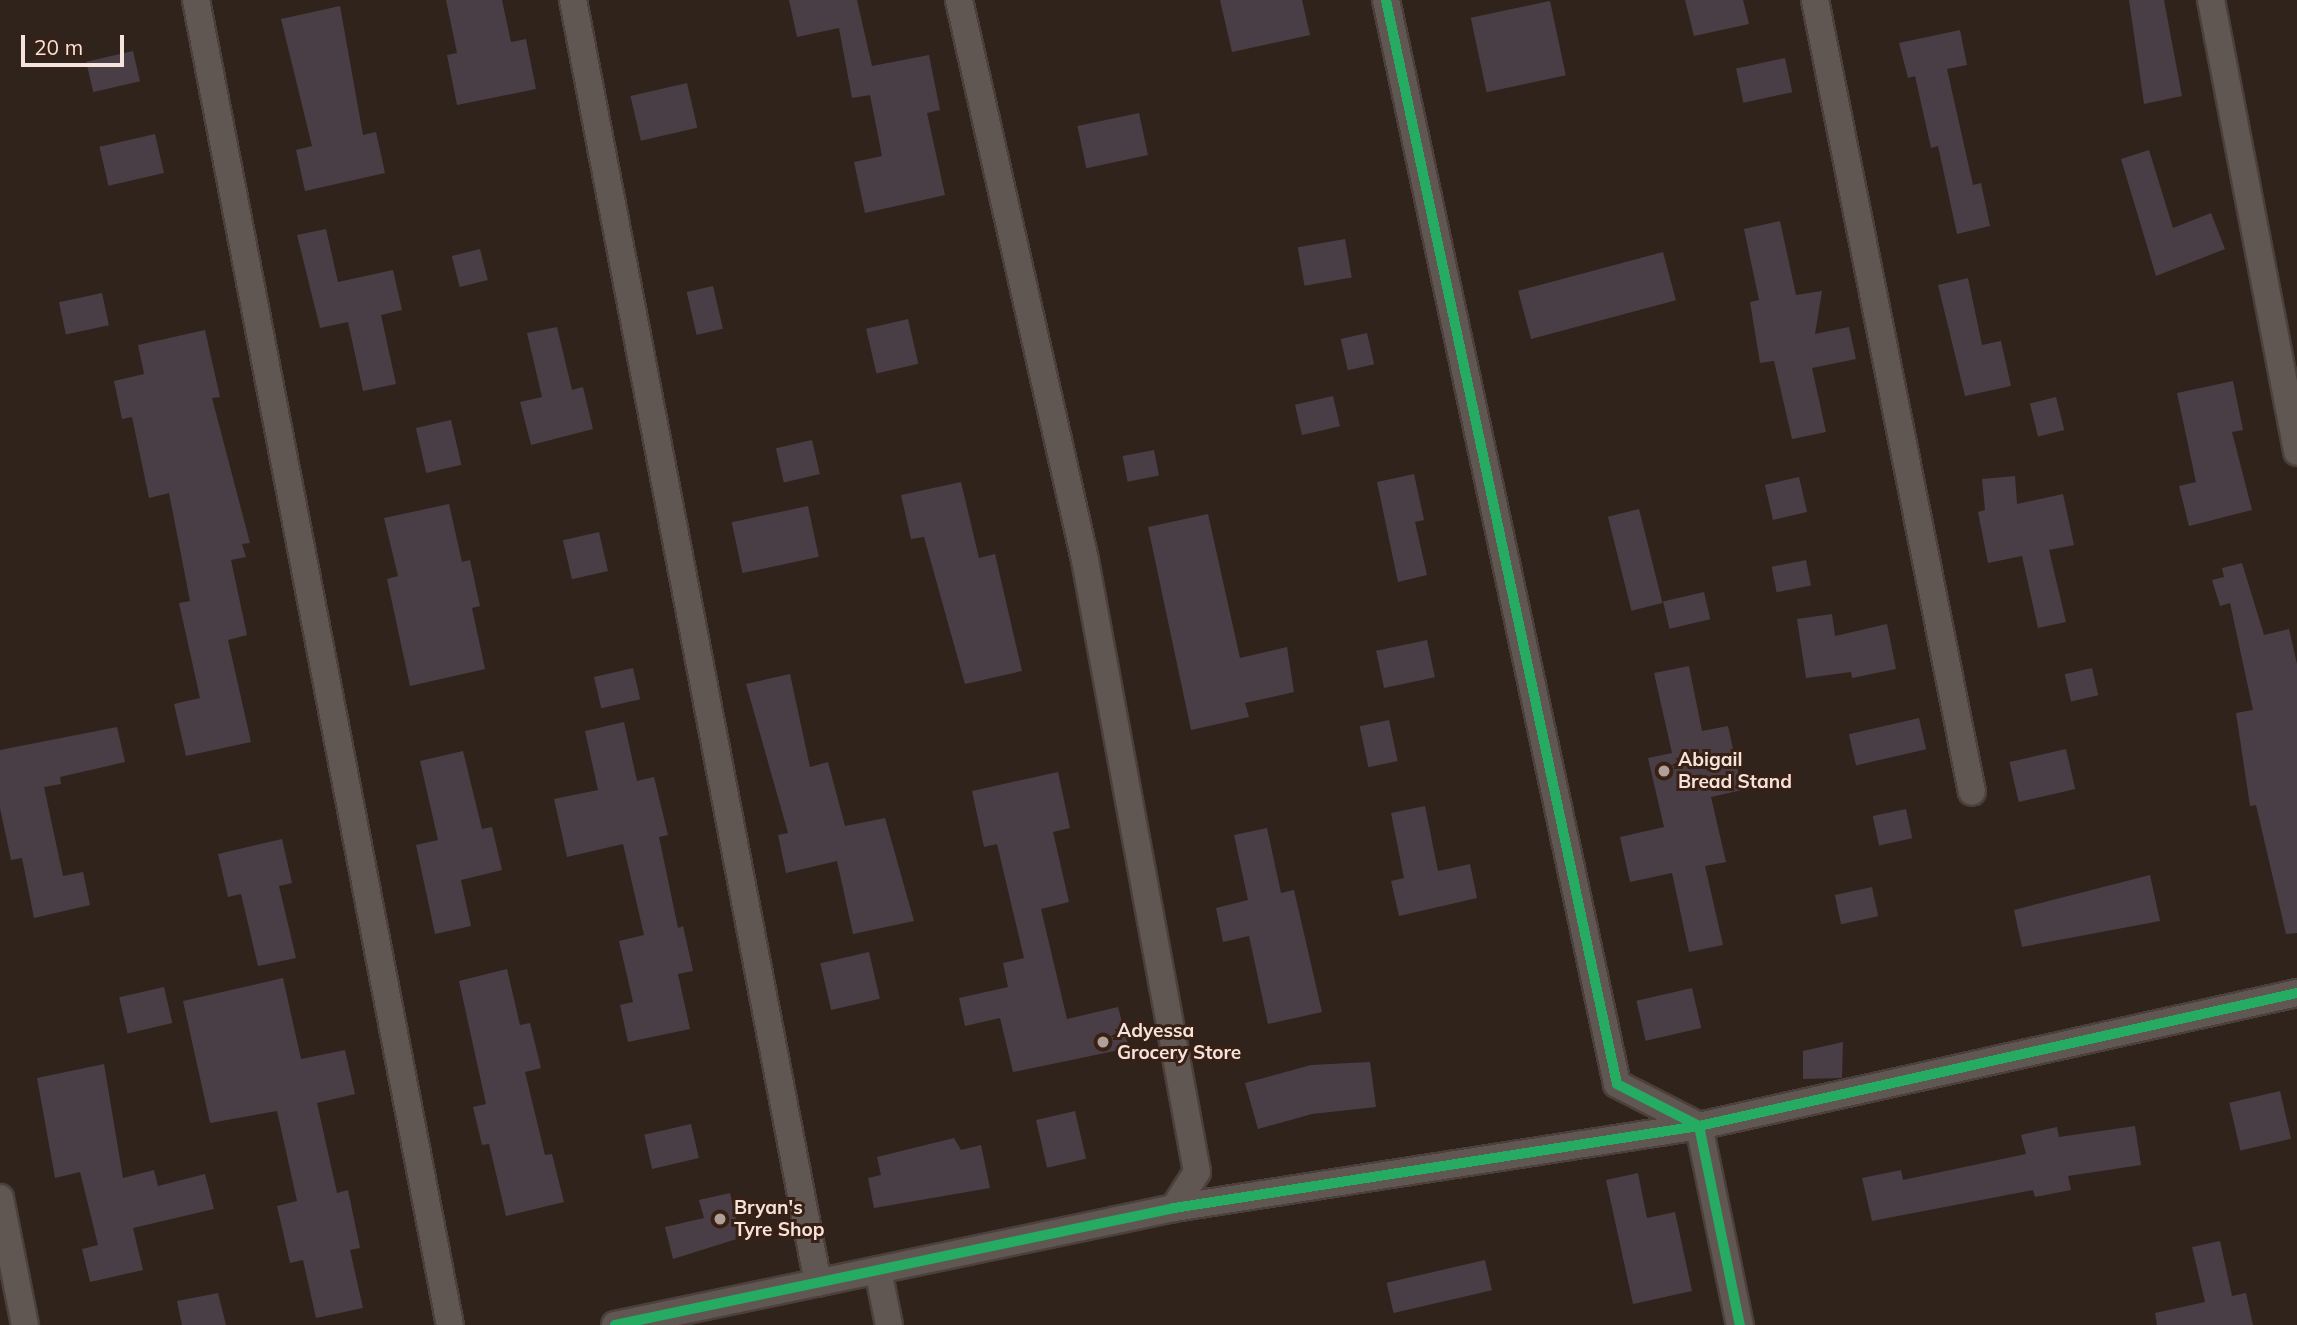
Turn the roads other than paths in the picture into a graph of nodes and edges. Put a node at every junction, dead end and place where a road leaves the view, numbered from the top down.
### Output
1 (196, 0) edge
2 (573, 0) edge
3 (959, 0) edge
4 (1386, 0) edge
5 (1815, 0) edge
6 (2211, 0) edge
7 (2297, 452) edge
8 (1972, 792) dead end
9 (2297, 993) edge
10 (1699, 1126) junction
11 (0, 1198) edge
12 (1174, 1208) junction
13 (878, 1270) junction
14 (818, 1283) junction
15 (25, 1325) edge
16 (450, 1325) edge
17 (615, 1325) edge
18 (889, 1325) edge
19 (1740, 1325) edge

1 - 16 street
2 - 14 street
3 - 12 street
4 - 10 street
5 - 8 street
6 - 7 street
9 - 10 street
10 - 12 street
10 - 19 street
11 - 15 street
12 - 13 street
13 - 14 street
13 - 18 street
14 - 17 street

